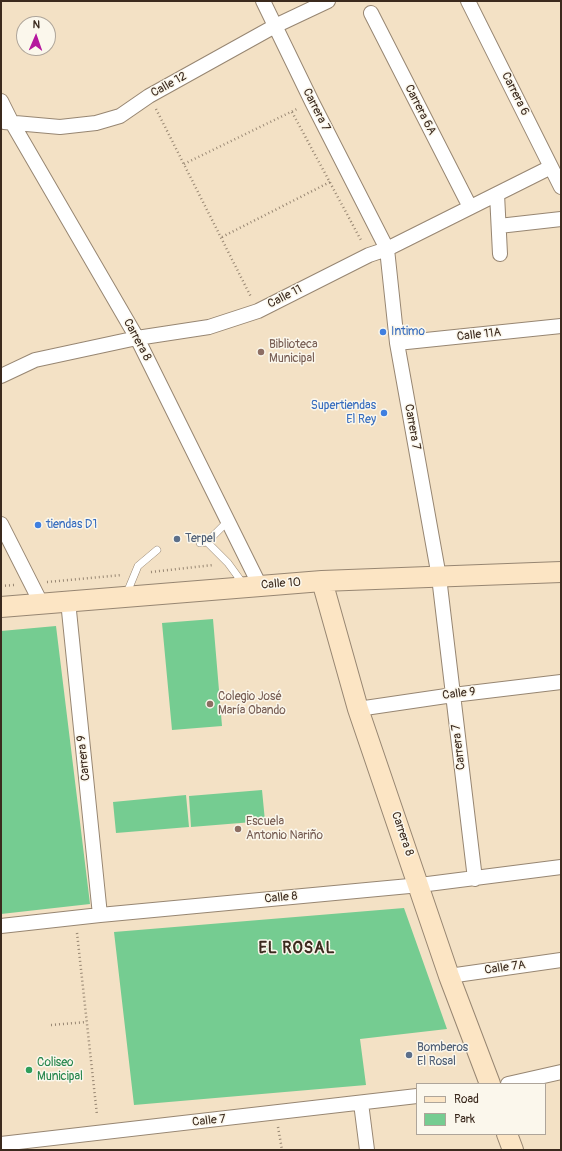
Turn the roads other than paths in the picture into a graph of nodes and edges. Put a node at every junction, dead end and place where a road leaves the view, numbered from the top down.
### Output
1 (263, 1) edge
2 (328, 1) edge
3 (468, 1) edge
4 (371, 13) dead end
5 (275, 26) junction
6 (1, 101) edge
7 (6, 122) edge
8 (551, 167) junction
9 (561, 186) edge
10 (497, 194) junction
11 (470, 207) junction
12 (561, 219) edge
13 (499, 226) junction
14 (387, 249) junction
15 (500, 254) dead end
16 (561, 326) edge
17 (137, 338) junction
18 (397, 343) junction
19 (3, 371) edge
20 (228, 521) junction
21 (1, 524) edge
22 (157, 550) dead end
23 (561, 572) edge
24 (439, 577) junction
25 (322, 581) junction
26 (253, 586) junction
27 (125, 597) junction
28 (68, 602) junction
29 (41, 604) junction
30 (1, 607) edge
31 (561, 682) edge
32 (453, 695) junction
33 (358, 709) junction
34 (561, 867) edge
35 (475, 879) junction
36 (420, 885) junction
37 (100, 915) junction
38 (1, 926) edge
39 (561, 960) edge
40 (449, 976) junction
41 (561, 1072) edge
42 (490, 1083) edge
43 (512, 1083) edge
44 (416, 1096) edge
45 (362, 1103) junction
46 (507, 1135) edge
47 (1, 1144) edge
48 (367, 1150) edge
49 (513, 1150) edge

1 - 5 street, Carrera 7
2 - 5 street, Calle 12
3 - 8 street, Carrera 6
4 - 11 street, Carrera 6A
5 - 7 street, Calle 12
5 - 14 street, Carrera 7
6 - 7 street, Carrera 8
7 - 17 street, Carrera 8
8 - 9 street, Carrera 6
8 - 10 street, Calle 11
10 - 11 street, Calle 11
10 - 13 street
11 - 14 street, Calle 11
12 - 13 street
13 - 15 street
14 - 17 street, Calle 11
14 - 18 street, Carrera 7
16 - 18 street, Calle 11A
17 - 19 street, Calle 11
17 - 20 street, Carrera 8
18 - 24 street, Carrera 7
20 - 26 street, Carrera 8
20 - 26 lane
21 - 29 street
22 - 27 lane
23 - 24 street, Calle 10
24 - 25 street, Calle 10
24 - 32 street, Carrera 7
25 - 26 street, Calle 10
25 - 33 street, Carrera 8
26 - 27 street, Calle 10
27 - 28 street, Calle 10
28 - 29 street, Calle 10
28 - 37 street, Carrera 9
29 - 30 street, Calle 10
31 - 32 street, Calle 9
32 - 33 street, Calle 9
32 - 35 street, Carrera 7
33 - 36 street, Carrera 8
34 - 35 street, Calle 8
35 - 36 street, Calle 8
36 - 37 street, Calle 8
36 - 40 street, Carrera 8
37 - 38 street, Calle 8
39 - 40 street, Calle 7A
40 - 42 street, Carrera 8
41 - 43 street
44 - 45 street, Calle 7
45 - 47 street, Calle 7
45 - 48 street
46 - 49 street

